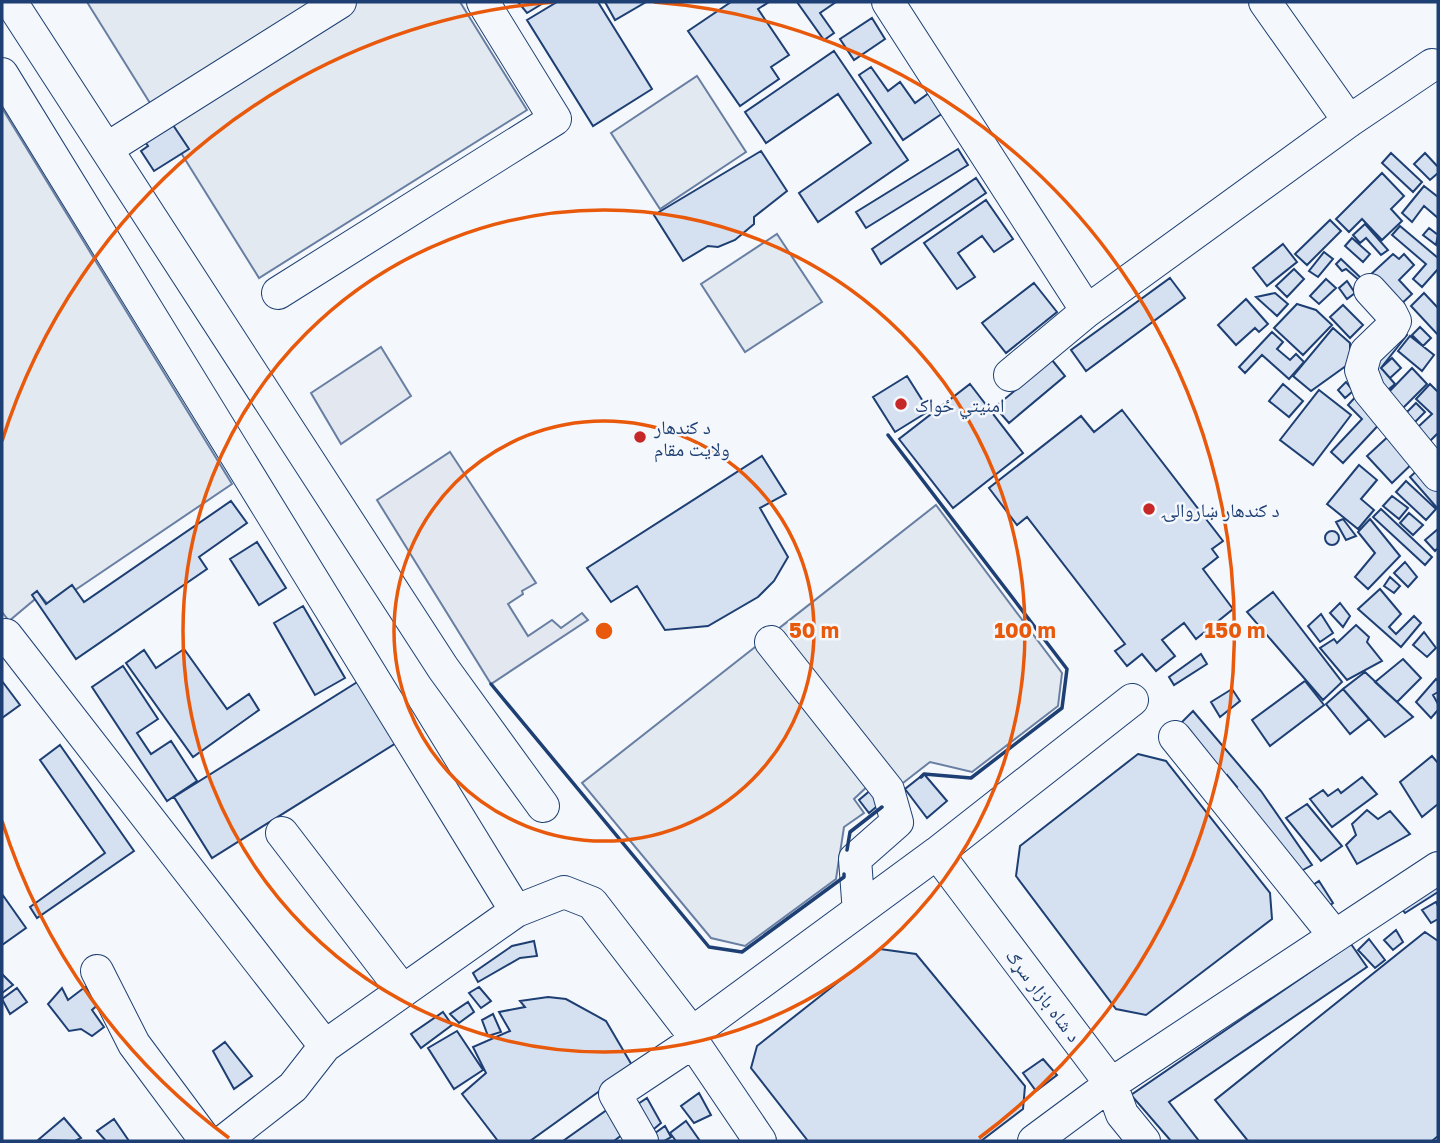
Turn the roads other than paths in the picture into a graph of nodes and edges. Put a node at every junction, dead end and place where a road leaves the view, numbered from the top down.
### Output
1 (11, 2) edge
2 (340, 2) edge
3 (483, 2) edge
4 (888, 2) edge
5 (1265, 2) edge
6 (1432, 65) dead end
7 (2, 75) edge
8 (1349, 121) junction
9 (108, 148) junction
10 (1370, 290) dead end
11 (278, 293) dead end
12 (1087, 311) junction
13 (1010, 375) dead end
14 (1438, 475) edge
15 (6, 635) dead end
16 (771, 642) dead end
17 (1132, 700) dead end
18 (1175, 737) dead end
19 (543, 806) dead end
20 (282, 833) dead end
21 (937, 853) junction
22 (1438, 868) edge
23 (858, 900) dead end
24 (516, 911) junction
25 (1335, 936) junction
26 (97, 971) dead end
27 (403, 991) junction
28 (693, 1038) junction
29 (325, 1046) junction
30 (1111, 1084) junction
31 (635, 1139) edge
32 (206, 1141) edge
33 (224, 1141) edge
34 (761, 1141) edge
35 (1034, 1141) edge
36 (1144, 1141) edge

1 - 9 street
2 - 9 street
3 - 11 street
4 - 12 street
5 - 8 street
6 - 8 street
7 - 24 street
8 - 12 street
9 - 19 street
10 - 14 street
12 - 13 street
15 - 29 street
16 - 23 street
17 - 21 street
18 - 25 street
20 - 27 street
21 - 28 street
21 - 30 street, د شاه بازار سړګ
22 - 25 street
24 - 27 street
24 - 28 street
25 - 30 street
26 - 32 street
27 - 29 street
28 - 31 street
28 - 34 street
29 - 33 street
30 - 35 street
30 - 36 street, د شاه بازار سړګ

